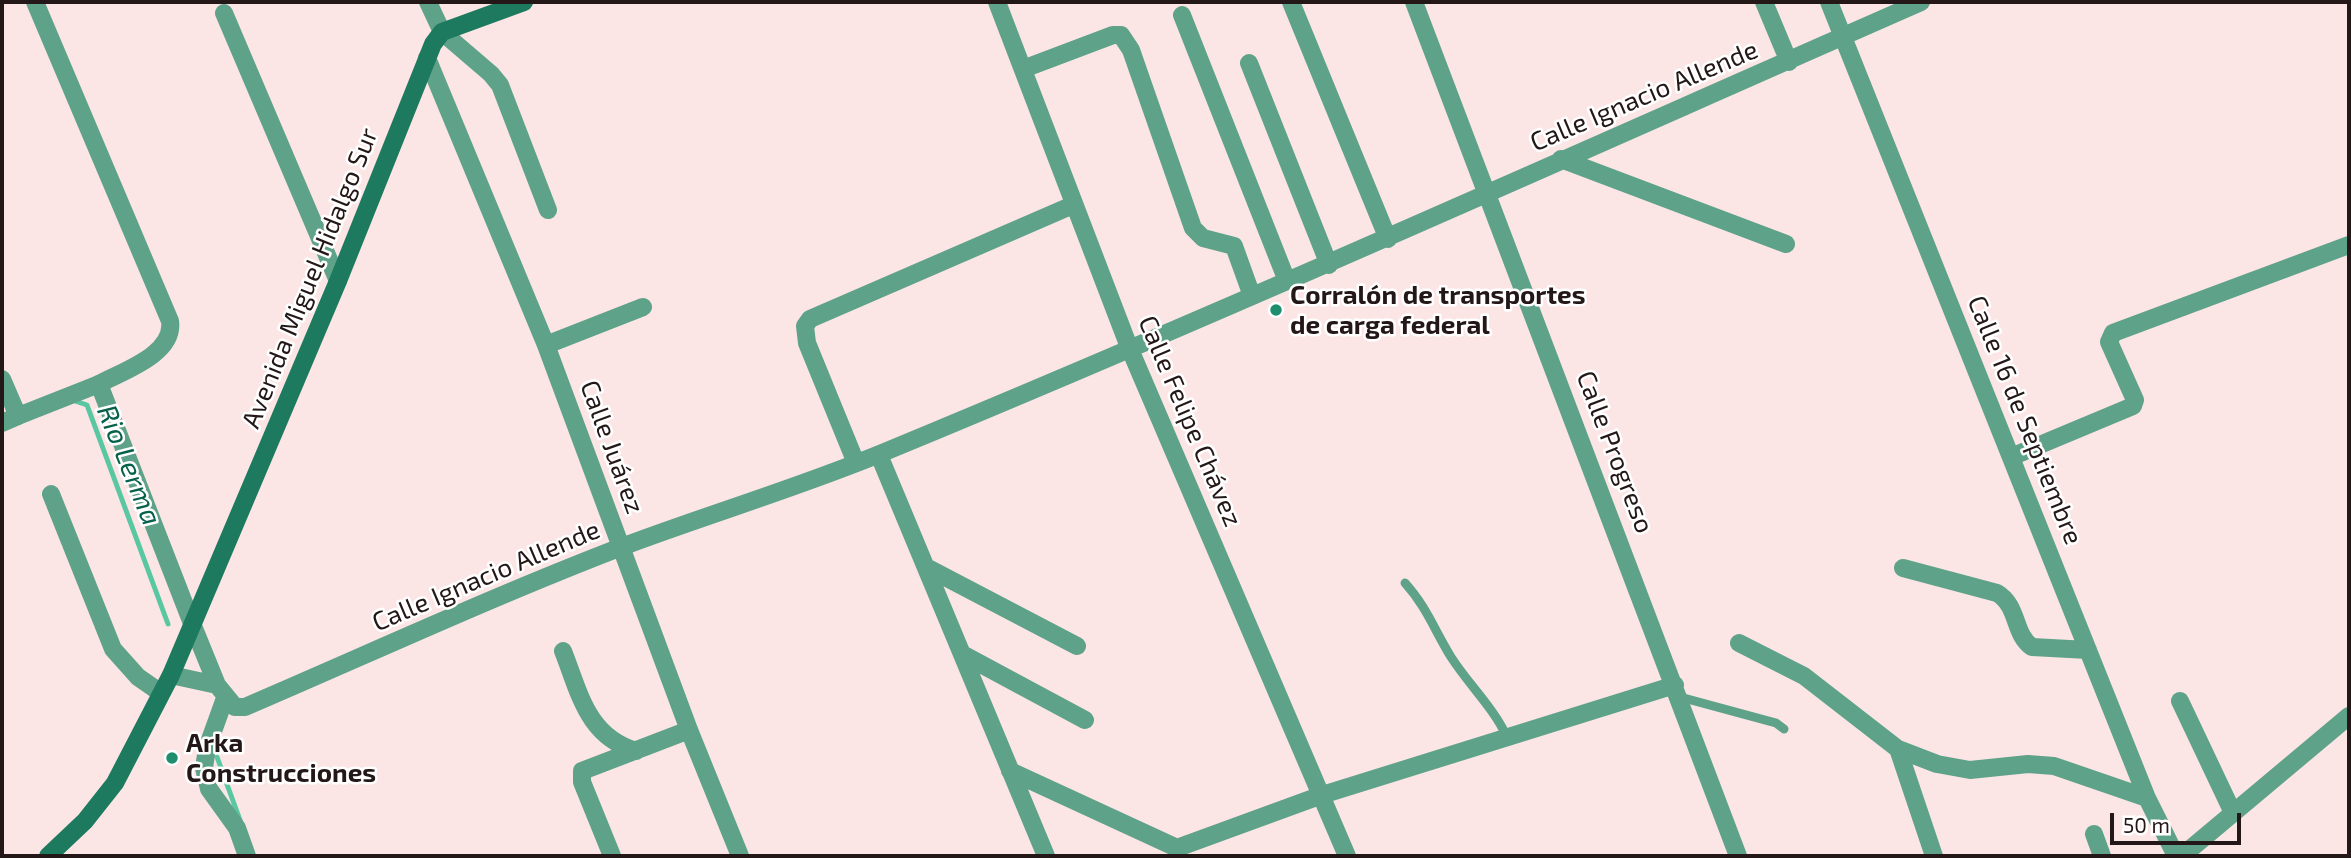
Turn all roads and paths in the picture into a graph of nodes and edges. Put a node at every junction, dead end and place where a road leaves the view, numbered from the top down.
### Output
1 (35, 2) edge
2 (428, 2) edge
3 (524, 2) edge
4 (997, 2) edge
5 (1291, 2) edge
6 (1414, 2) edge
7 (1764, 2) edge
8 (1829, 2) edge
9 (1921, 2) edge
10 (223, 13) dead end
11 (1182, 15) dead end
12 (442, 32) junction
13 (1844, 38) junction
14 (427, 58) junction
15 (1789, 62) junction
16 (1250, 64) dead end
17 (1023, 69) junction
18 (1561, 159) junction
19 (1489, 193) junction
20 (1073, 205) junction
21 (548, 210) dead end
22 (1388, 239) junction
23 (1786, 244) dead end
24 (2349, 245) edge
25 (1329, 265) junction
26 (338, 281) junction
27 (1287, 282) junction
28 (1252, 296) junction
29 (643, 307) dead end
30 (546, 345) junction
31 (1129, 347) junction
32 (2, 379) edge
33 (99, 384) junction
34 (10, 420) edge
35 (879, 455) junction
36 (2011, 457) junction
37 (856, 463) junction
38 (51, 494) dead end
39 (621, 547) junction
40 (926, 568) junction
41 (1903, 568) dead end
42 (1405, 583) dead end
43 (193, 626) junction
44 (1739, 643) dead end
45 (1077, 646) dead end
46 (2088, 650) junction
47 (562, 651) dead end
48 (964, 655) junction
49 (171, 675) junction
50 (1677, 691) junction
51 (161, 693) junction
52 (226, 697) junction
53 (2180, 701) dead end
54 (2349, 716) edge
55 (1085, 720) dead end
56 (1784, 729) dead end
57 (689, 730) junction
58 (1507, 737) junction
59 (1898, 749) junction
60 (636, 751) junction
61 (1010, 771) junction
62 (1322, 795) junction
63 (2147, 798) junction
64 (2233, 813) junction
65 (2094, 834) dead end
66 (52, 855) edge
67 (247, 856) edge
68 (612, 856) edge
69 (740, 856) edge
70 (1046, 856) edge
71 (1347, 856) edge
72 (1738, 856) edge
73 (1934, 856) edge
74 (2102, 856) edge
75 (2176, 856) edge
76 (2182, 856) edge

1 - 33 street
2 - 12 street
3 - 12 main road
4 - 17 street, Calle Felipe Chávez
5 - 22 street
6 - 19 street, Calle Progreso
7 - 15 street
8 - 13 street, Calle 16 de Septiembre
9 - 13 street, Calle Ignacio Allende
10 - 26 street
11 - 27 street
12 - 14 main road, Avenida Miguel Hidalgo Sur
12 - 21 street
13 - 15 street, Calle Ignacio Allende
13 - 36 street, Calle 16 de Septiembre
14 - 26 main road, Avenida Miguel Hidalgo Sur
14 - 30 street, Calle Juárez
15 - 18 street, Calle Ignacio Allende
16 - 25 street
17 - 20 street, Calle Felipe Chávez
17 - 28 street
18 - 19 street, Calle Ignacio Allende
18 - 23 street
19 - 22 street, Calle Ignacio Allende
19 - 50 street, Calle Progreso
20 - 31 street, Calle Felipe Chávez
20 - 37 street
22 - 25 street, Calle Ignacio Allende
24 - 36 street
25 - 27 street, Calle Ignacio Allende
26 - 43 main road, Avenida Miguel Hidalgo Sur
27 - 28 street, Calle Ignacio Allende
28 - 31 street, Calle Ignacio Allende
29 - 30 street
30 - 39 street, Calle Juárez
31 - 35 street, Calle Ignacio Allende
31 - 62 street, Calle Felipe Chávez
32 - 34 street
33 - 34 street
33 - 43 street
35 - 37 street, Calle Ignacio Allende
35 - 40 street
36 - 46 street, Calle 16 de Septiembre
37 - 39 street, Calle Ignacio Allende
38 - 51 street
39 - 52 street, Calle Ignacio Allende
39 - 57 street, Calle Juárez
40 - 45 street
40 - 48 street
41 - 46 street
42 - 58 lane
43 - 49 main road, Avenida Miguel Hidalgo Sur
43 - 52 street
44 - 59 street
46 - 63 street, Calle 16 de Septiembre
47 - 60 street
48 - 55 street
48 - 61 street
49 - 51 main road, Avenida Miguel Hidalgo Sur
49 - 52 street
50 - 56 lane
50 - 58 street
50 - 72 street, Calle Progreso
51 - 66 main road, Avenida Miguel Hidalgo Sur
52 - 67 street
53 - 64 street
54 - 64 street
57 - 60 street
57 - 69 street, Calle Juárez
58 - 62 street
59 - 63 street
59 - 73 street
60 - 68 street
61 - 62 street
61 - 70 street
62 - 71 street, Calle Felipe Chávez
63 - 75 street, Calle 16 de Septiembre
64 - 76 street
65 - 74 street

